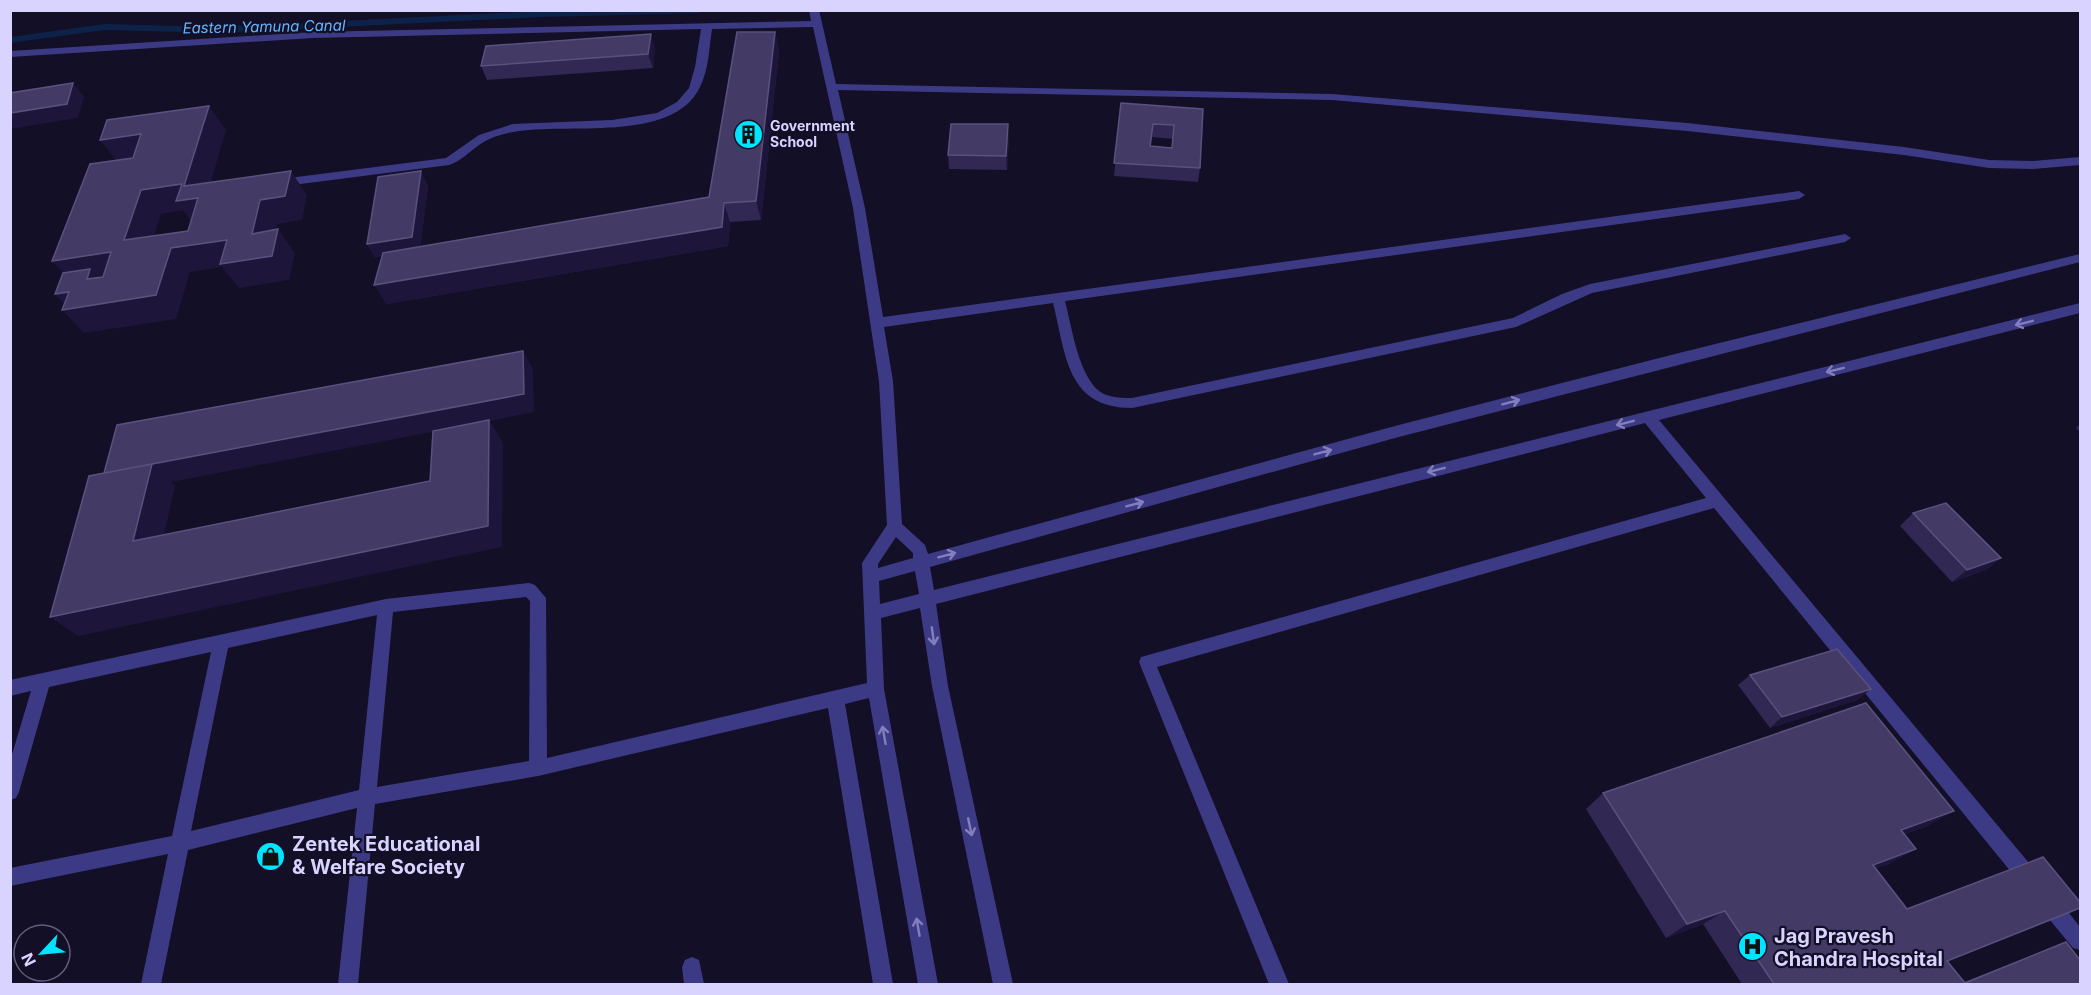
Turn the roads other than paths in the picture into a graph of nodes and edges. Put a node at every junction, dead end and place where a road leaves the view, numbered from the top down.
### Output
1 (817, 15) edge
2 (707, 26) junction
3 (10, 54) edge
4 (832, 87) junction
5 (2080, 161) edge
6 (261, 185) edge
7 (1799, 195) dead end
8 (1845, 238) dead end
9 (2080, 258) edge
10 (1058, 298) junction
11 (2080, 308) edge
12 (877, 323) junction
13 (1648, 417) junction
14 (1718, 501) junction
15 (895, 526) junction
16 (922, 562) junction
17 (870, 578) junction
18 (927, 600) junction
19 (386, 606) junction
20 (873, 613) junction
21 (221, 642) junction
22 (43, 680) junction
23 (10, 688) edge
24 (876, 689) junction
25 (835, 698) junction
26 (538, 768) junction
27 (10, 792) edge
28 (367, 797) junction
29 (180, 843) junction
30 (10, 877) edge
31 (2080, 941) edge
32 (151, 984) edge
33 (348, 984) edge
34 (883, 984) edge
35 (928, 984) edge
36 (1003, 984) edge
37 (1279, 984) edge

1 - 2 street
1 - 4 street
2 - 3 street
2 - 6 street
4 - 5 street
4 - 12 street
7 - 10 street
8 - 10 street
16 -> 9 street
10 - 12 street
11 -> 13 street
12 - 15 street
13 - 14 street
13 -> 18 street
14 - 31 street
14 - 37 street
15 - 16 street
15 - 17 street
16 - 17 street
16 - 18 street
17 - 20 street
18 - 20 street
18 -> 36 street
19 - 21 street
19 - 26 street
19 - 28 street
20 - 24 street
21 - 22 street
21 - 29 street
22 - 23 street
22 - 27 street
24 - 25 street
35 -> 24 street
25 - 26 street
25 - 34 street
26 - 28 street
28 - 29 street
28 - 33 street
29 - 30 street
29 - 32 street

